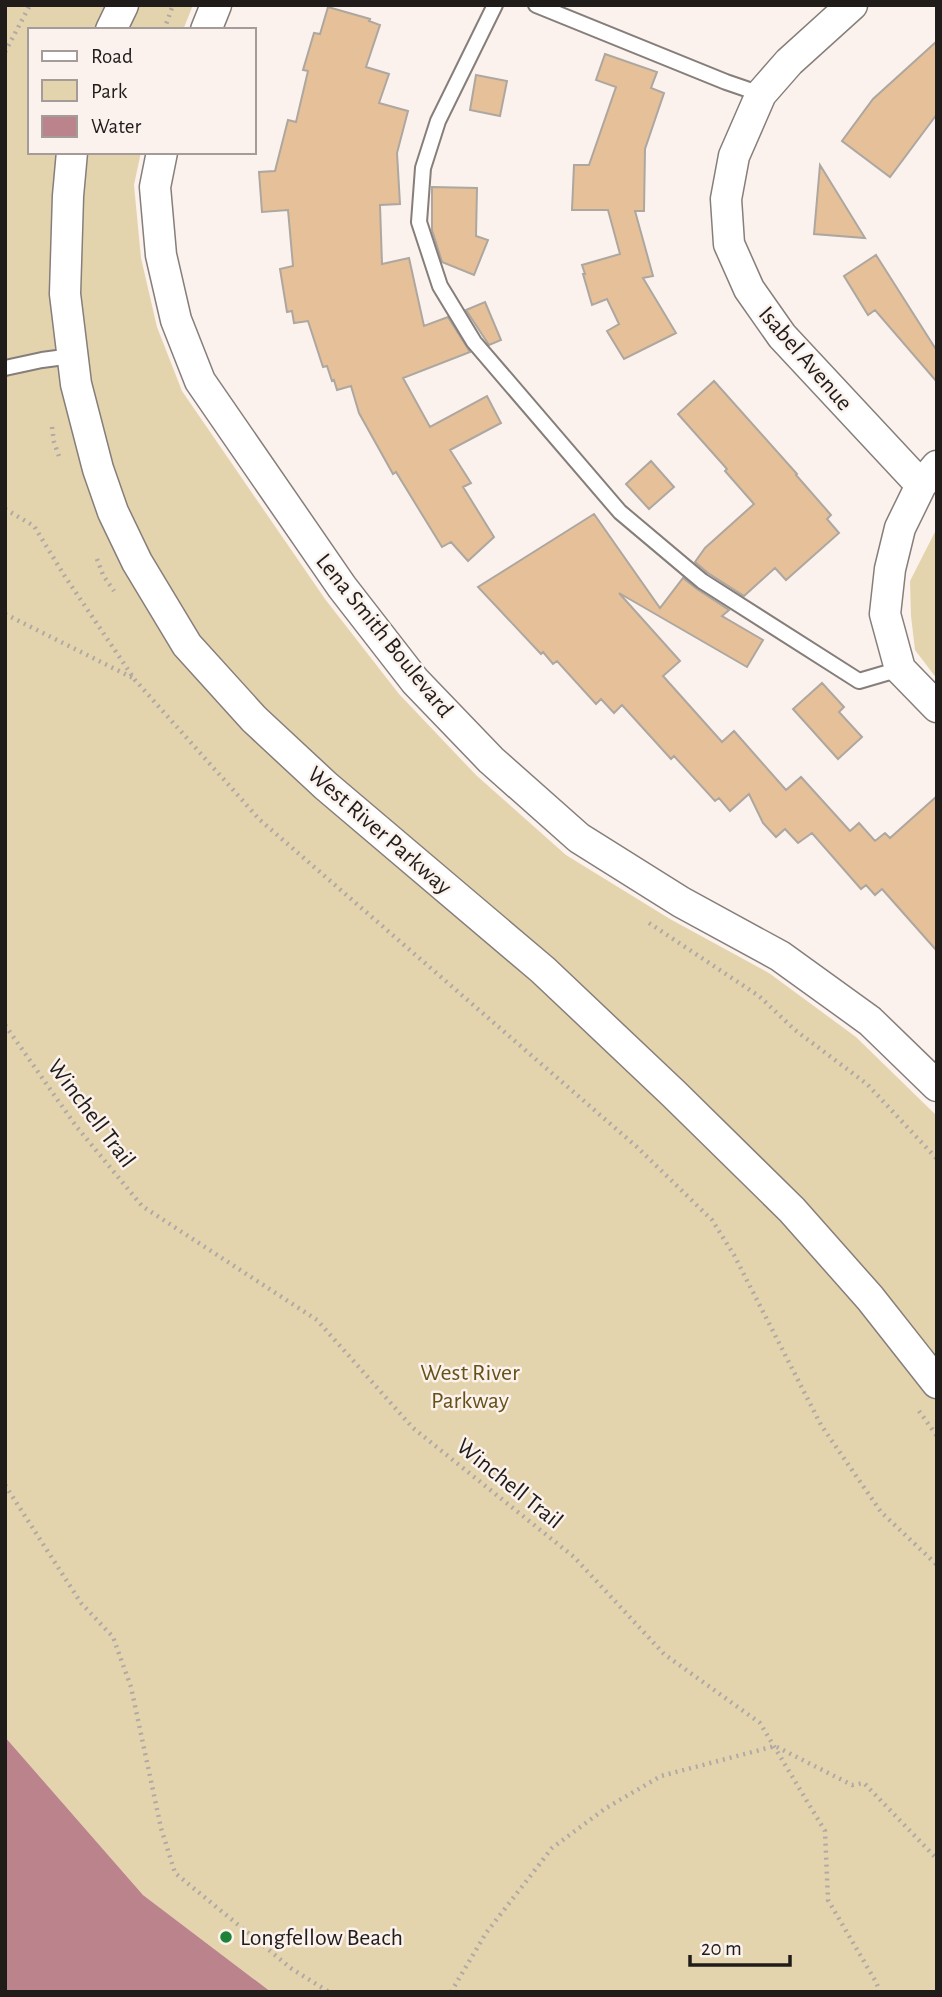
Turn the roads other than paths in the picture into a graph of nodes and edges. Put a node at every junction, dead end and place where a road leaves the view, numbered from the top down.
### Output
1 (123, 5) edge
2 (216, 5) edge
3 (495, 5) edge
4 (536, 5) edge
5 (852, 5) edge
6 (112, 28) edge
7 (207, 28) edge
8 (761, 94) junction
9 (72, 154) edge
10 (162, 154) edge
11 (72, 356) junction
12 (5, 368) edge
13 (929, 475) edge
14 (900, 669) junction
15 (937, 707) edge
16 (937, 1086) edge
17 (937, 1383) edge

1 - 6 street
2 - 7 street
3 - 14 lane
4 - 8 lane
5 - 8 street, Isabel Avenue
8 - 13 street, Isabel Avenue
9 - 11 street, West River Parkway
10 - 16 street, Lena Smith Boulevard
11 - 12 lane
11 - 17 street, West River Parkway
13 - 14 street
14 - 15 street

